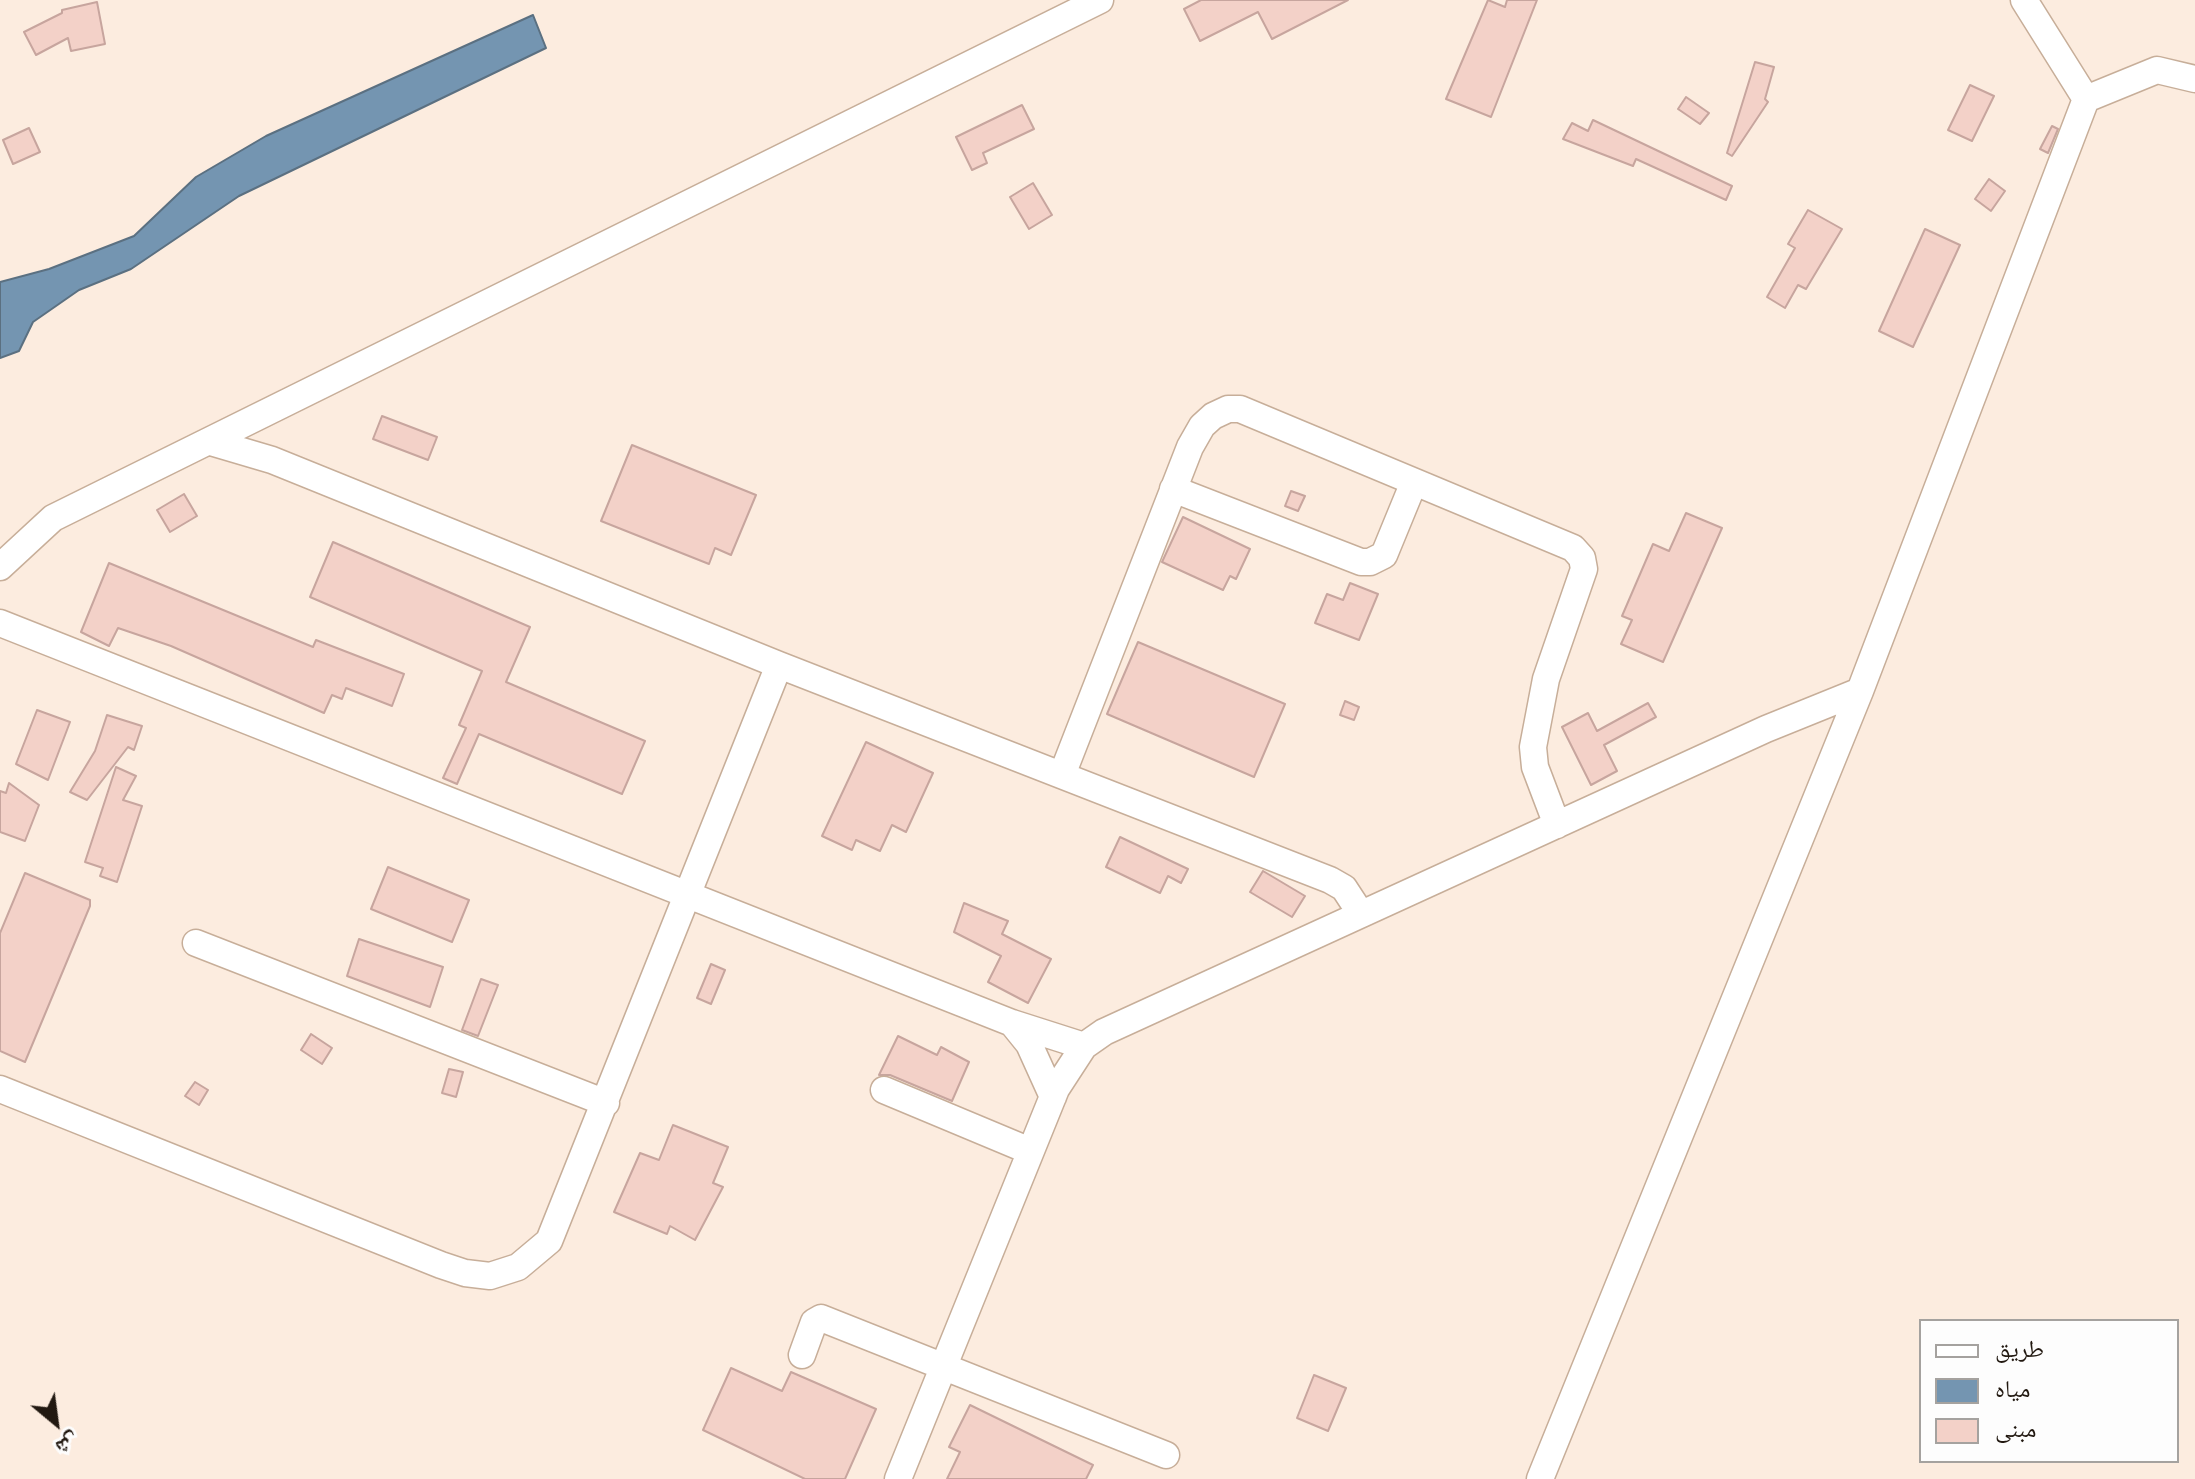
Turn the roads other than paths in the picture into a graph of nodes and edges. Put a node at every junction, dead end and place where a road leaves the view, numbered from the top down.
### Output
1 (1100, 0) edge
2 (2024, 0) edge
3 (2195, 79) edge
4 (2086, 99) junction
5 (274, 411) junction
6 (211, 442) junction
7 (272, 460) junction
8 (1414, 482) junction
9 (1173, 489) junction
10 (0, 567) edge
11 (0, 623) edge
12 (779, 665) junction
13 (1860, 691) junction
14 (1062, 775) junction
15 (1557, 825) junction
16 (687, 895) junction
17 (1361, 914) junction
18 (196, 943) dead end
19 (1012, 1023) junction
20 (1084, 1046) junction
21 (0, 1089) edge
22 (884, 1090) dead end
23 (1053, 1097) junction
24 (606, 1103) junction
25 (1030, 1151) junction
26 (802, 1355) dead end
27 (943, 1368) junction
28 (1166, 1455) dead end
29 (898, 1479) edge
30 (1540, 1479) edge

1 - 5 lane
2 - 4 lane
3 - 4 lane
4 - 13 lane
5 - 6 lane
5 - 7 lane
6 - 7 lane
6 - 10 lane
7 - 12 lane
8 - 9 lane
8 - 9 lane
8 - 15 lane
9 - 14 lane
11 - 16 lane
12 - 14 lane
12 - 16 lane
13 - 15 lane
13 - 30 lane
14 - 17 lane
15 - 17 lane
16 - 19 lane
16 - 24 lane
17 - 20 lane
18 - 24 lane
19 - 20 lane
19 - 23 lane
20 - 23 lane
21 - 24 lane
22 - 25 lane
23 - 25 lane
25 - 27 lane
26 - 27 lane
27 - 28 lane
27 - 29 lane

